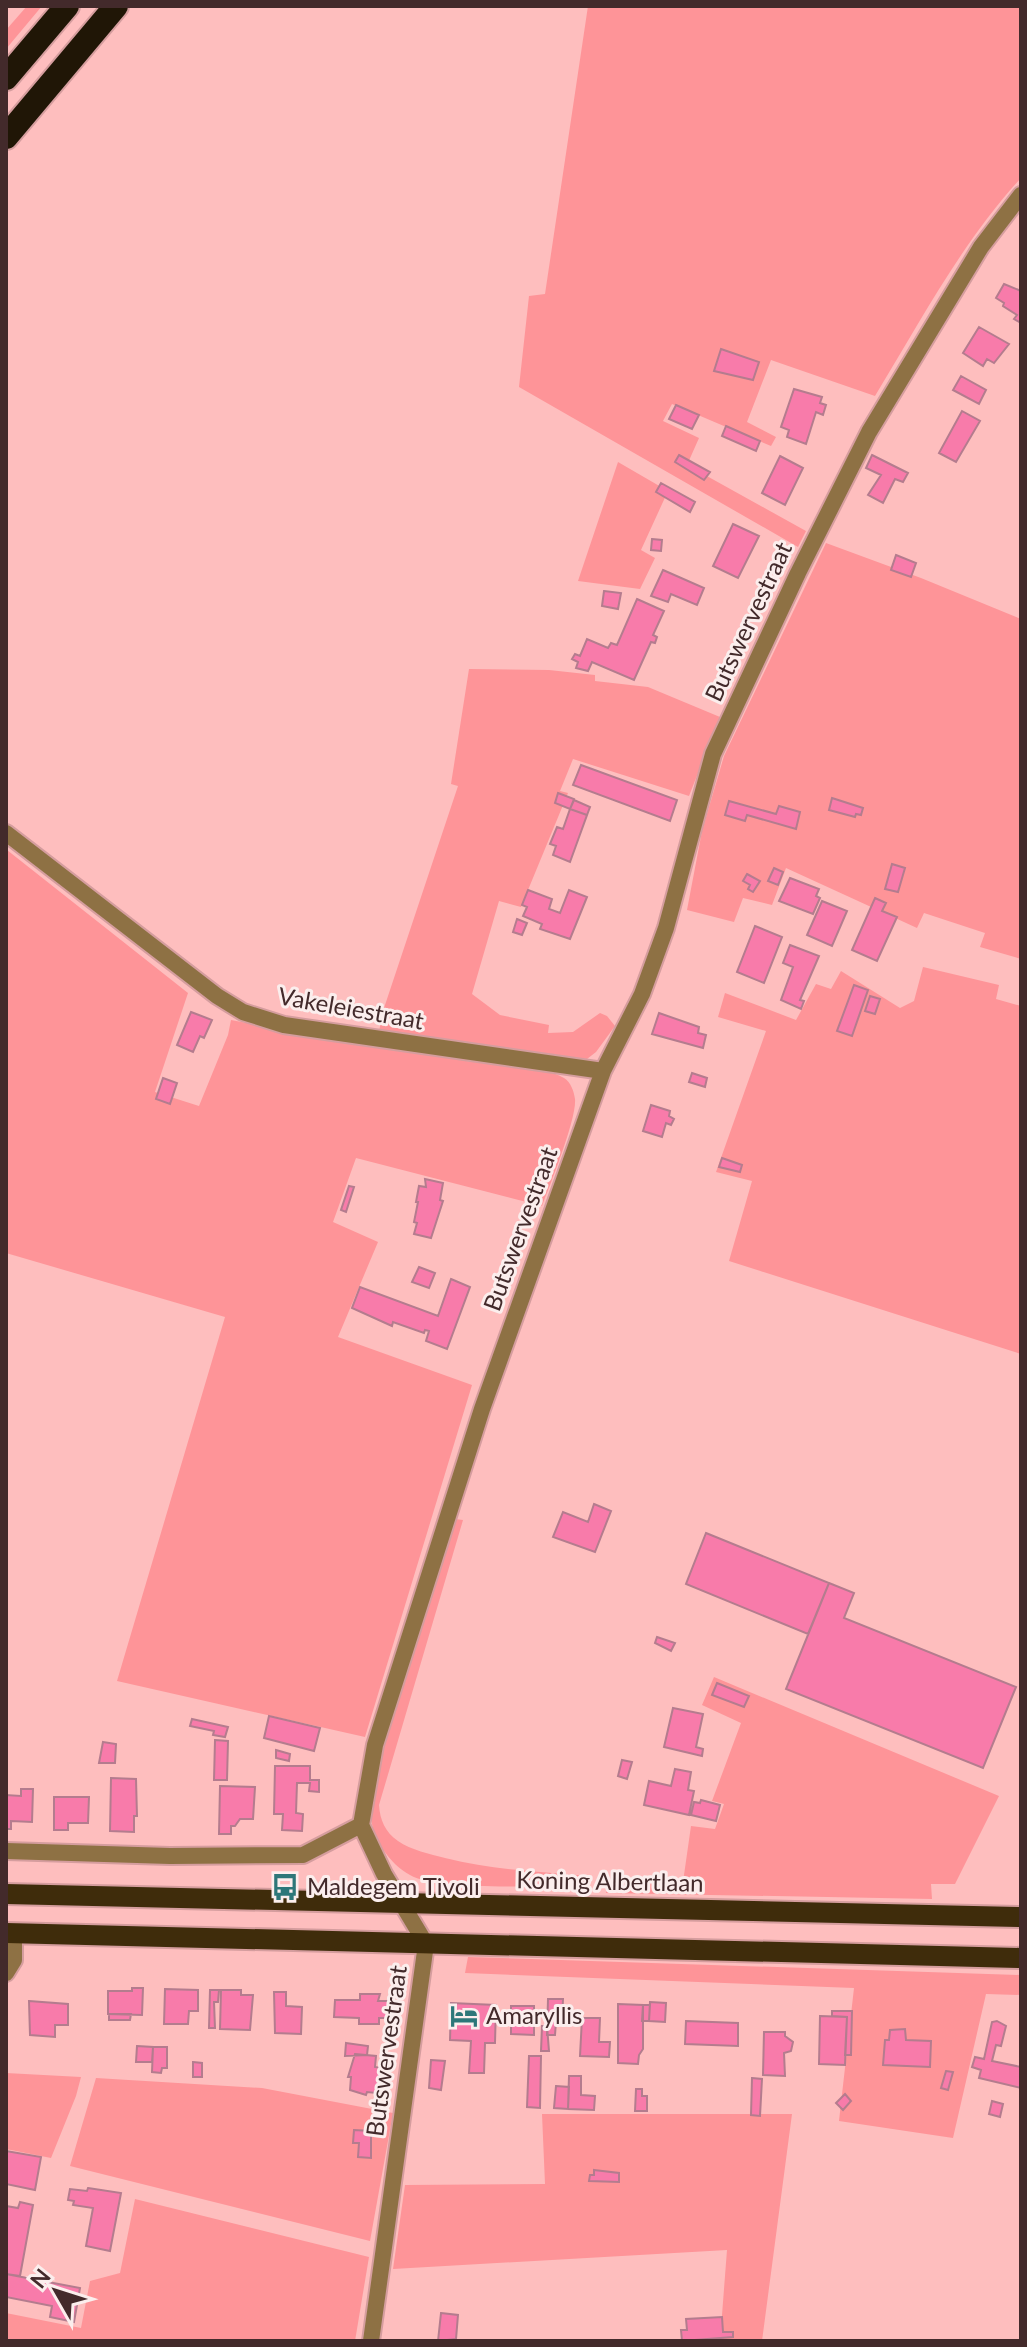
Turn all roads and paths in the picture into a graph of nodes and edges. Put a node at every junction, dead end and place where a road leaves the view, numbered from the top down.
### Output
1 (67, 6) edge
2 (116, 6) edge
3 (6, 78) edge
4 (6, 137) edge
5 (1021, 195) edge
6 (6, 833) edge
7 (603, 1071) junction
8 (361, 1825) junction
9 (6, 1851) edge
10 (6, 1894) edge
11 (402, 1904) junction
12 (1021, 1917) edge
13 (10, 1933) edge
14 (426, 1944) junction
15 (1021, 1958) edge
16 (6, 1973) edge
17 (371, 2341) edge

1 - 3 highway
2 - 4 highway
5 - 7 street, Butswervestraat
6 - 7 street, Vakeleiestraat
7 - 8 street, Butswervestraat
8 - 9 street
8 - 11 street, Butswervestraat
10 - 11 main road, Koning Albertlaan
11 - 12 main road, Koning Albertlaan
11 - 14 street, Butswervestraat
13 - 14 main road
13 - 16 street
14 - 15 main road
14 - 17 street, Butswervestraat

